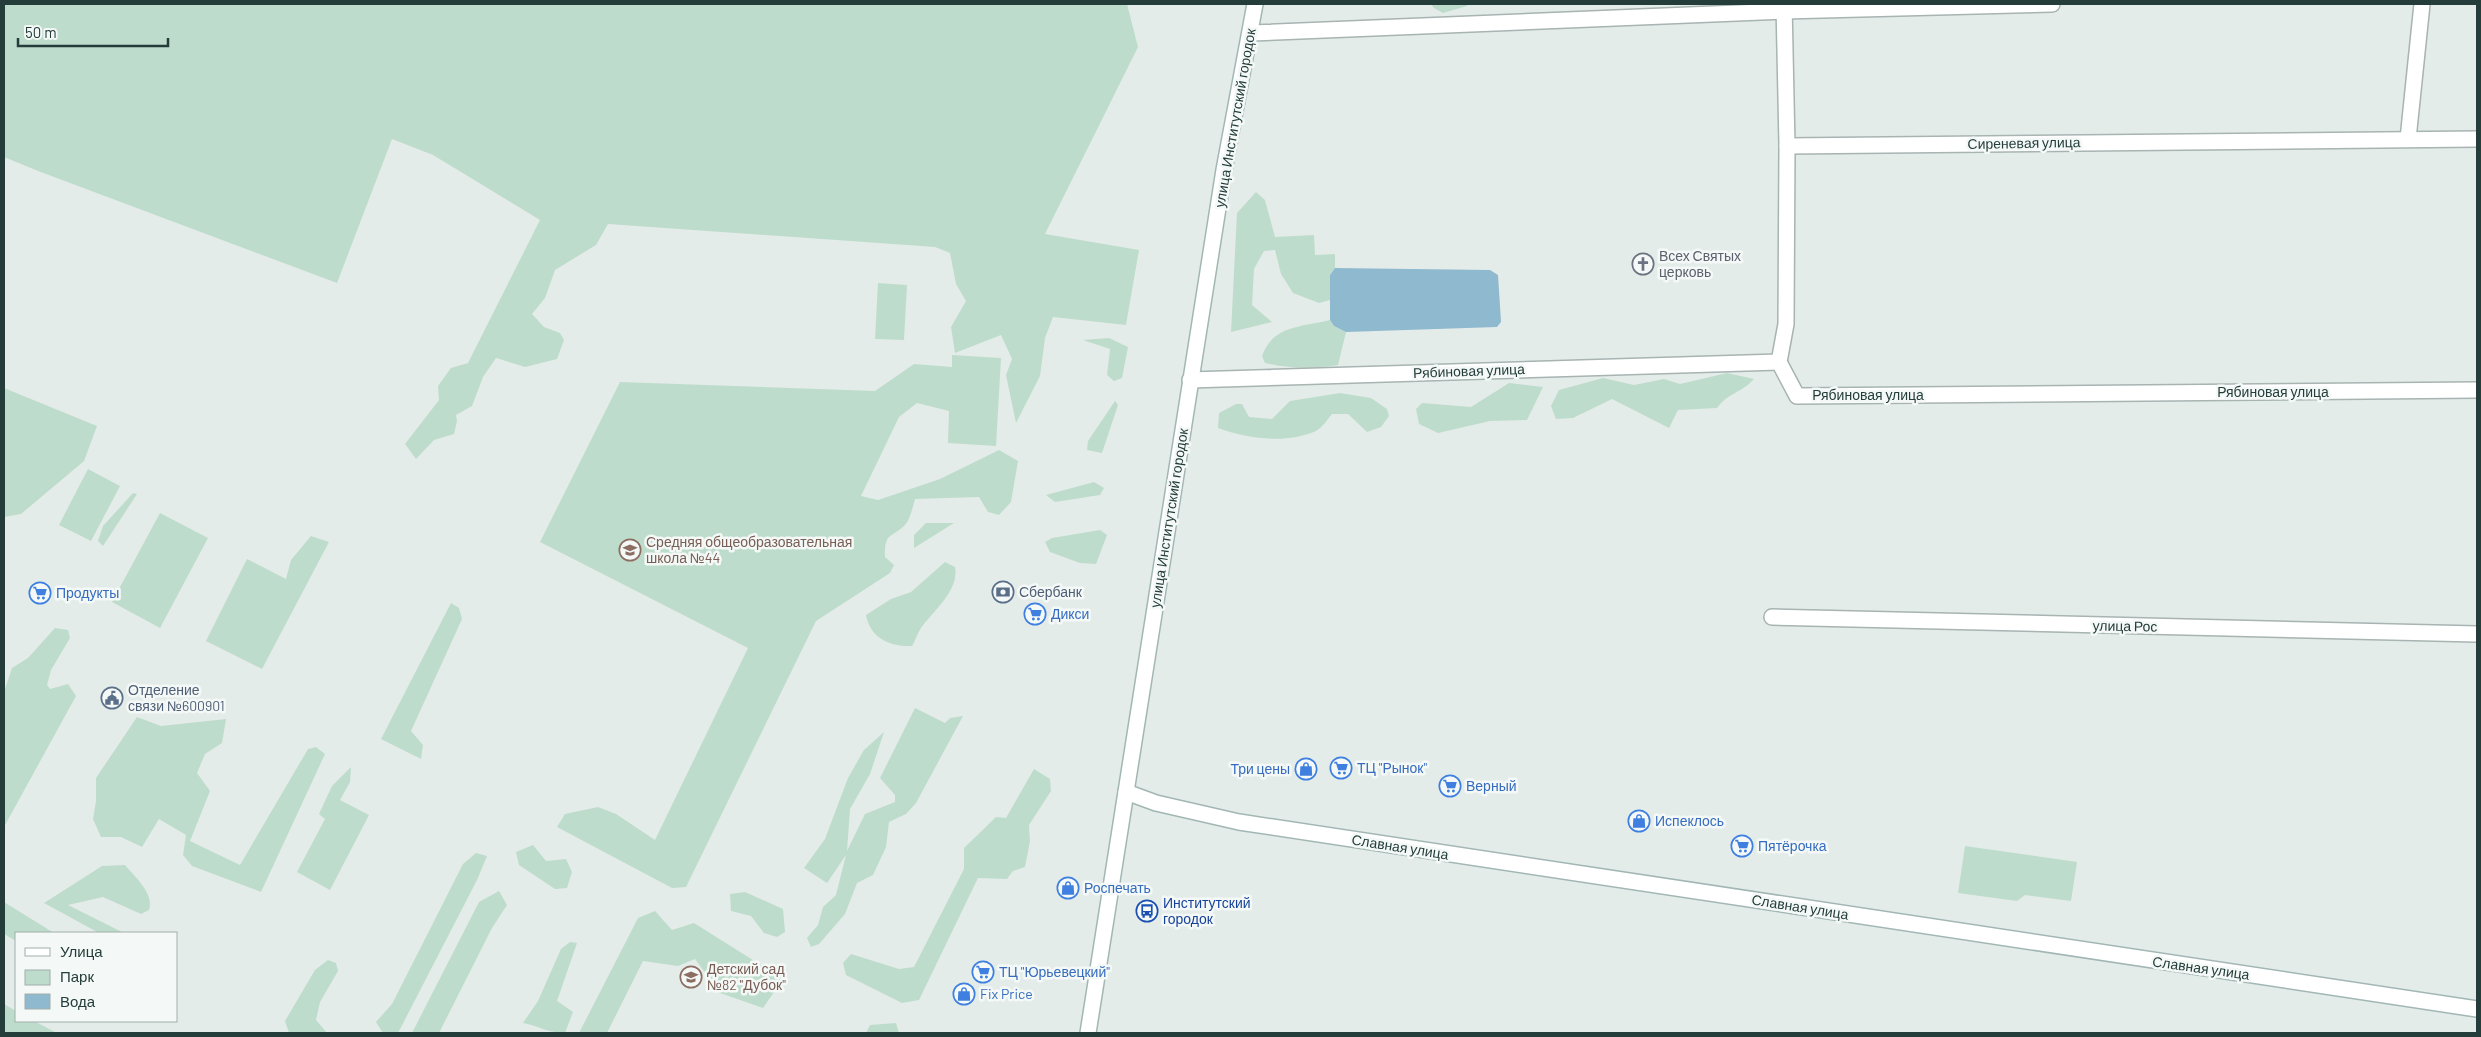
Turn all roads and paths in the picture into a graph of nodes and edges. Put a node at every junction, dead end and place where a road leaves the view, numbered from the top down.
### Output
1 (1255, 4) edge
2 (2052, 4) edge
3 (2422, 4) edge
4 (1784, 7) edge
5 (1251, 33) junction
6 (2477, 139) edge
7 (2408, 140) junction
8 (1787, 146) junction
9 (1779, 362) junction
10 (1190, 380) junction
11 (2477, 390) edge
12 (1772, 618) dead end
13 (2477, 634) edge
14 (1126, 792) junction
15 (2477, 1009) edge
16 (1088, 1033) edge

1 - 5 street, улица Институтский городок
2 - 4 street
3 - 7 street
4 - 5 street
4 - 8 street
5 - 10 street, улица Институтский городок
6 - 7 street, Сиреневая улица
7 - 8 street, Сиреневая улица
8 - 9 street
9 - 10 street, Рябиновая улица
9 - 11 street, Рябиновая улица
10 - 14 street, улица Институтский городок
12 - 13 street, улица Рос
14 - 15 street, Славная улица
14 - 16 street, улица Институтский городок

